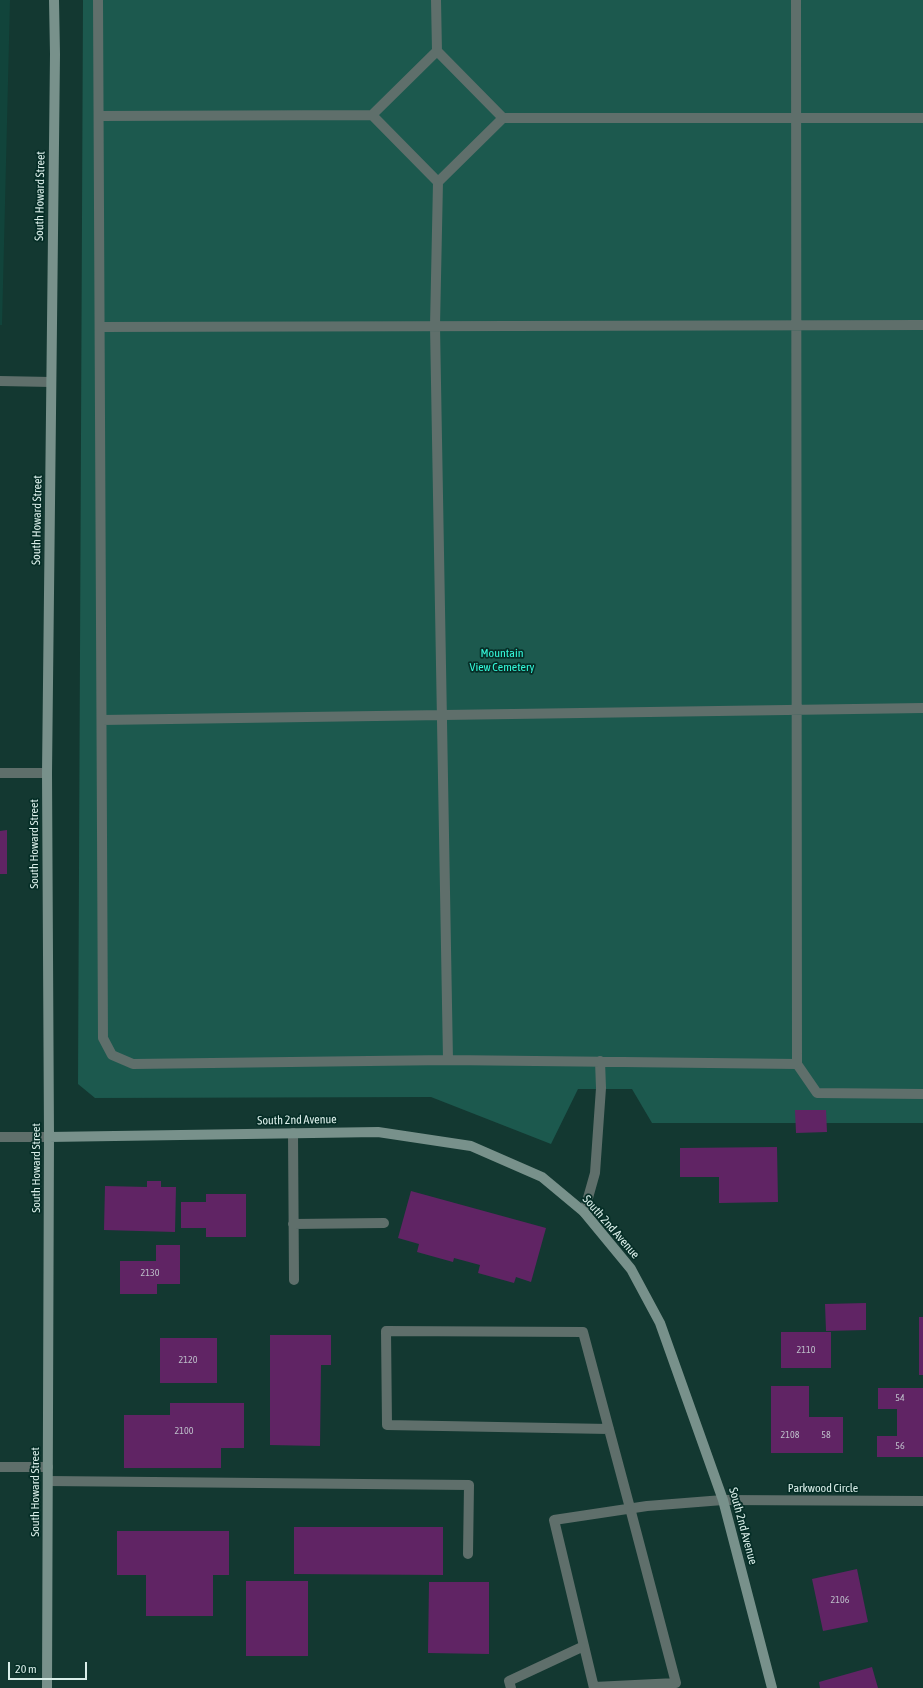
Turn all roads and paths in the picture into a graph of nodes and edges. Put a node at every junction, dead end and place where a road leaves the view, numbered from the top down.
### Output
1 (54, 0) edge
2 (98, 0) edge
3 (436, 0) edge
4 (796, 0) edge
5 (437, 52) junction
6 (372, 115) junction
7 (99, 116) junction
8 (503, 118) junction
9 (796, 118) junction
10 (923, 118) edge
11 (438, 182) junction
12 (796, 325) junction
13 (923, 325) edge
14 (435, 326) junction
15 (100, 327) junction
16 (0, 381) edge
17 (51, 382) junction
18 (923, 708) edge
19 (797, 710) junction
20 (442, 714) junction
21 (102, 720) junction
22 (0, 773) edge
23 (47, 773) junction
24 (448, 1060) junction
25 (600, 1061) junction
26 (797, 1064) junction
27 (923, 1094) edge
28 (292, 1133) junction
29 (0, 1137) edge
30 (49, 1137) junction
31 (584, 1212) junction
32 (384, 1223) dead end
33 (293, 1224) junction
34 (294, 1280) dead end
35 (609, 1429) junction
36 (0, 1467) edge
37 (48, 1467) junction
38 (48, 1481) junction
39 (723, 1500) junction
40 (923, 1501) edge
41 (630, 1508) junction
42 (468, 1554) dead end
43 (584, 1646) junction
44 (594, 1687) edge
45 (47, 1688) edge
46 (511, 1688) edge
47 (772, 1688) edge

1 - 17 main road, South Howard Street
2 - 7 street
3 - 5 street
4 - 9 street
5 - 6 street
5 - 8 street
6 - 7 street
6 - 11 street
7 - 15 street
8 - 9 street
8 - 11 street
9 - 10 street
9 - 12 street
11 - 14 street
12 - 13 street
12 - 14 street
12 - 19 street
14 - 15 street
14 - 20 street
15 - 21 street
16 - 17 street
17 - 23 main road, South Howard Street
18 - 19 street
19 - 20 street
19 - 26 street
20 - 21 street
20 - 24 street
21 - 24 street
22 - 23 street
23 - 30 main road, South Howard Street
24 - 25 street
25 - 26 street
25 - 31 street
26 - 27 street
28 - 30 main road, South 2nd Avenue
28 - 31 main road, South 2nd Avenue
28 - 33 street
29 - 30 street
30 - 37 main road, South Howard Street
31 - 39 main road, South 2nd Avenue
32 - 33 street
33 - 34 street
35 - 35 street
35 - 41 street
36 - 37 street
37 - 38 main road, South Howard Street
38 - 42 street
38 - 45 main road, South Howard Street
39 - 40 street, Parkwood Circle
39 - 41 street, Parkwood Circle
39 - 47 main road, South 2nd Avenue
41 - 43 street, Parkwood Circle
41 - 44 street
43 - 44 street
43 - 46 street

